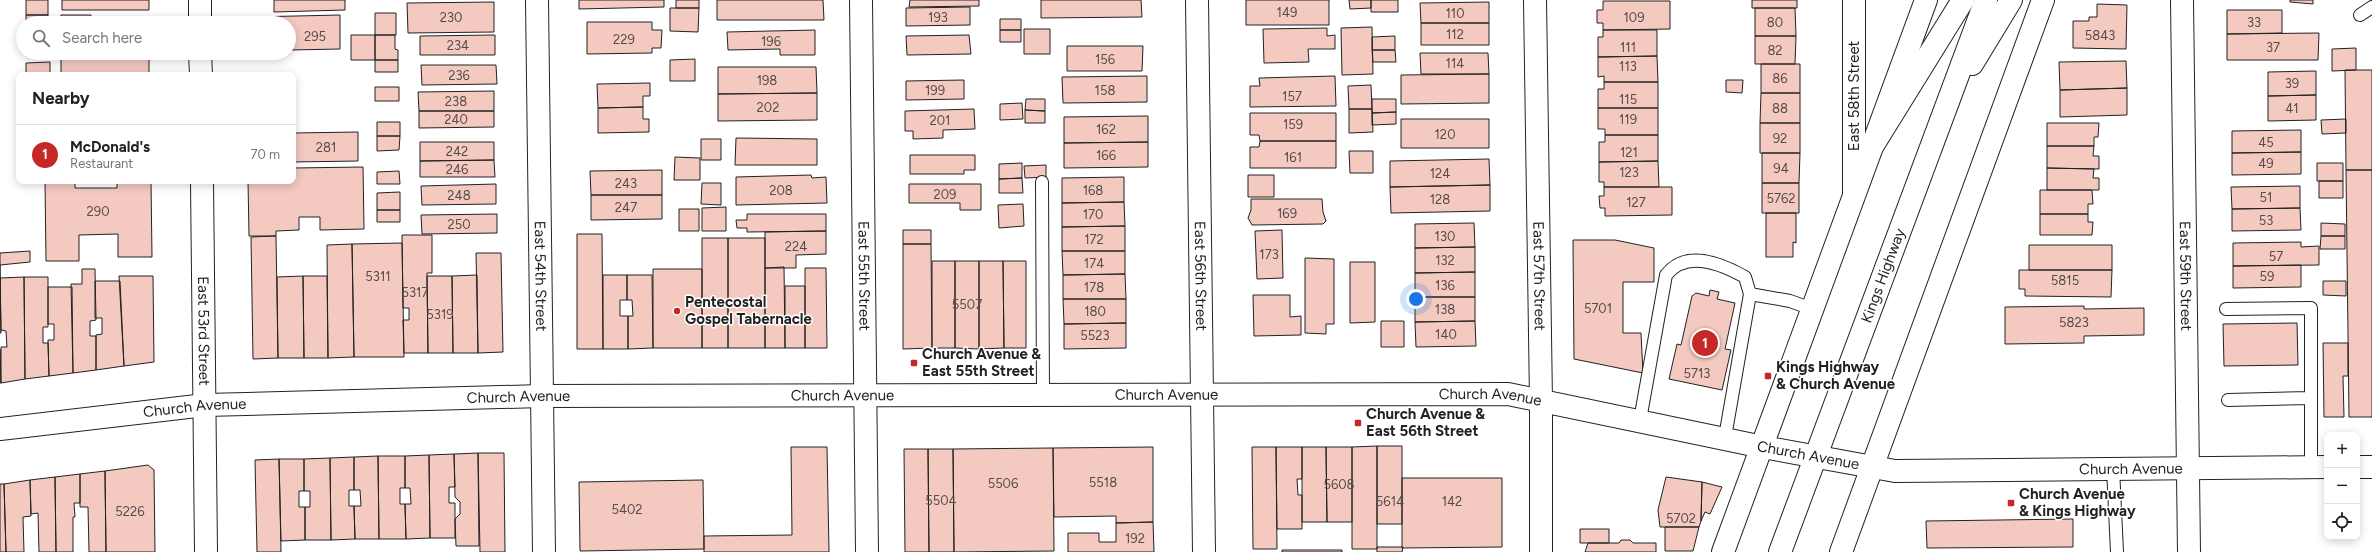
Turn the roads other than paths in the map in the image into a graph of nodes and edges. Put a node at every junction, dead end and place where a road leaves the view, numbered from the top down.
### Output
1 (200, 0) edge
2 (537, 0) edge
3 (861, 0) edge
4 (1197, 0) edge
5 (1535, 0) edge
6 (1854, 0) edge
7 (1926, 0) edge
8 (1963, 0) edge
9 (1986, 0) edge
10 (2011, 0) edge
11 (2043, 0) edge
12 (2182, 0) edge
13 (2372, 6) edge
14 (2360, 15) dead end
15 (200, 16) edge
16 (200, 60) edge
17 (201, 72) edge
18 (1946, 106) junction
19 (1870, 150) junction
20 (1042, 182) dead end
21 (202, 184) edge
22 (1854, 193) junction
23 (1750, 294) junction
24 (1812, 309) junction
25 (2226, 309) dead end
26 (865, 394) junction
27 (1043, 394) junction
28 (1202, 394) junction
29 (542, 396) junction
30 (2311, 398) junction
31 (1541, 400) junction
32 (2228, 400) dead end
33 (204, 405) junction
34 (1640, 420) junction
35 (0, 429) edge
36 (1725, 437) junction
37 (1763, 447) junction
38 (1815, 457) junction
39 (1873, 467) junction
40 (2188, 467) junction
41 (2319, 467) edge
42 (2360, 467) edge
43 (2372, 467) edge
44 (2113, 468) junction
45 (206, 552) edge
46 (544, 552) edge
47 (868, 552) edge
48 (1204, 552) edge
49 (1541, 552) edge
50 (1723, 552) edge
51 (1780, 552) edge
52 (1841, 552) edge
53 (2117, 552) edge
54 (2189, 552) edge

1 - 15 street
2 - 29 street, East 54th Street
3 - 26 street, East 55th Street
4 - 28 street, East 56th Street
5 - 31 street, East 57th Street
6 - 22 street, East 58th Street
7 - 19 street
8 - 19 street
9 - 18 street, Kings Highway
10 - 18 street
11 - 39 street
12 - 40 street, East 59th Street
13 - 14 lane
16 - 17 street
18 - 38 street, Kings Highway
19 - 22 street
20 - 27 lane
21 - 33 street, East 53rd Street
22 - 24 street
23 - 24 lane
23 - 34 lane
23 - 36 lane
24 - 37 street
25 - 30 lane
26 - 27 street, Church Avenue
26 - 29 street, Church Avenue
26 - 47 street, East 55th Street
27 - 28 street, Church Avenue
28 - 31 street, Church Avenue
28 - 48 street, East 56th Street
29 - 33 street, Church Avenue
29 - 46 street, East 54th Street
30 - 32 lane
30 - 41 lane
31 - 34 street, Church Avenue
31 - 49 street, East 57th Street
33 - 35 street, Church Avenue
33 - 45 street, East 53rd Street
34 - 36 street, Church Avenue
36 - 37 street, Church Avenue
37 - 38 street, Church Avenue
37 - 50 street
38 - 39 street, Church Avenue
38 - 51 street, Kings Highway
39 - 44 street, Church Avenue
39 - 52 street
40 - 41 street, Church Avenue
40 - 44 street, Church Avenue
40 - 54 street, East 59th Street
42 - 43 street
44 - 53 lane

